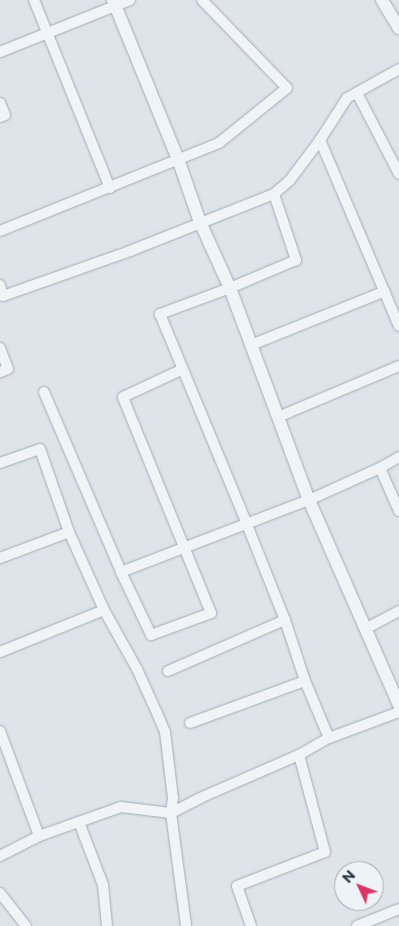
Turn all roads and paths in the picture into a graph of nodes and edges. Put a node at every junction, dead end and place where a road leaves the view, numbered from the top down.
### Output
1 (34, 0) edge
2 (130, 0) edge
3 (202, 0) edge
4 (382, 0) edge
5 (114, 3) edge
6 (399, 28) edge
7 (47, 33) junction
8 (0, 52) edge
9 (399, 69) edge
10 (356, 93) junction
11 (0, 103) edge
12 (0, 117) edge
13 (320, 140) junction
14 (178, 159) junction
15 (399, 174) edge
16 (110, 188) junction
17 (274, 194) junction
18 (200, 222) junction
19 (0, 231) edge
20 (0, 285) edge
21 (230, 288) junction
22 (385, 290) junction
23 (399, 326) edge
24 (251, 345) junction
25 (0, 348) edge
26 (399, 366) edge
27 (183, 369) junction
28 (0, 372) edge
29 (44, 392) dead end
30 (278, 417) junction
31 (399, 457) edge
32 (0, 463) edge
33 (380, 468) junction
34 (309, 500) junction
35 (399, 511) edge
36 (246, 522) junction
37 (69, 532) junction
38 (185, 546) junction
39 (0, 558) edge
40 (121, 572) junction
41 (104, 610) junction
42 (399, 611) edge
43 (285, 620) junction
44 (367, 628) junction
45 (0, 652) edge
46 (168, 671) dead end
47 (305, 681) junction
48 (399, 705) edge
49 (399, 712) edge
50 (190, 722) dead end
51 (0, 731) edge
52 (329, 738) junction
53 (299, 756) junction
54 (171, 813) junction
55 (79, 822) junction
56 (39, 836) junction
57 (0, 856) edge
58 (0, 893) edge
59 (399, 909) edge
60 (26, 926) edge
61 (107, 926) edge
62 (186, 926) edge
63 (251, 926) edge
64 (357, 926) edge

1 - 7 street
2 - 5 street
3 - 14 street
4 - 6 street
5 - 7 street
5 - 14 street
7 - 8 street
7 - 16 street
9 - 10 street
10 - 13 street
10 - 15 street
11 - 12 street
13 - 17 street
13 - 22 street
14 - 16 street
14 - 18 street
16 - 19 street
17 - 18 street
17 - 21 street
18 - 20 street
18 - 21 street
21 - 24 street
21 - 27 street
22 - 23 street
22 - 24 street
24 - 30 street
25 - 28 street
26 - 30 street
27 - 36 street
27 - 38 street
29 - 40 street
30 - 34 street
31 - 33 street
32 - 37 street
33 - 34 street
33 - 35 street
34 - 36 street
34 - 44 street
36 - 38 street
36 - 43 street
37 - 39 street
37 - 41 street
38 - 40 street
38 - 40 street
41 - 45 street
41 - 54 street
42 - 44 street
43 - 46 street
43 - 47 street
44 - 48 street
47 - 50 street
47 - 52 street
49 - 52 street
51 - 56 street
52 - 53 street
53 - 54 street
53 - 63 street
54 - 55 street
54 - 62 street
55 - 56 street
55 - 61 street
56 - 57 street
58 - 60 street
59 - 64 street

